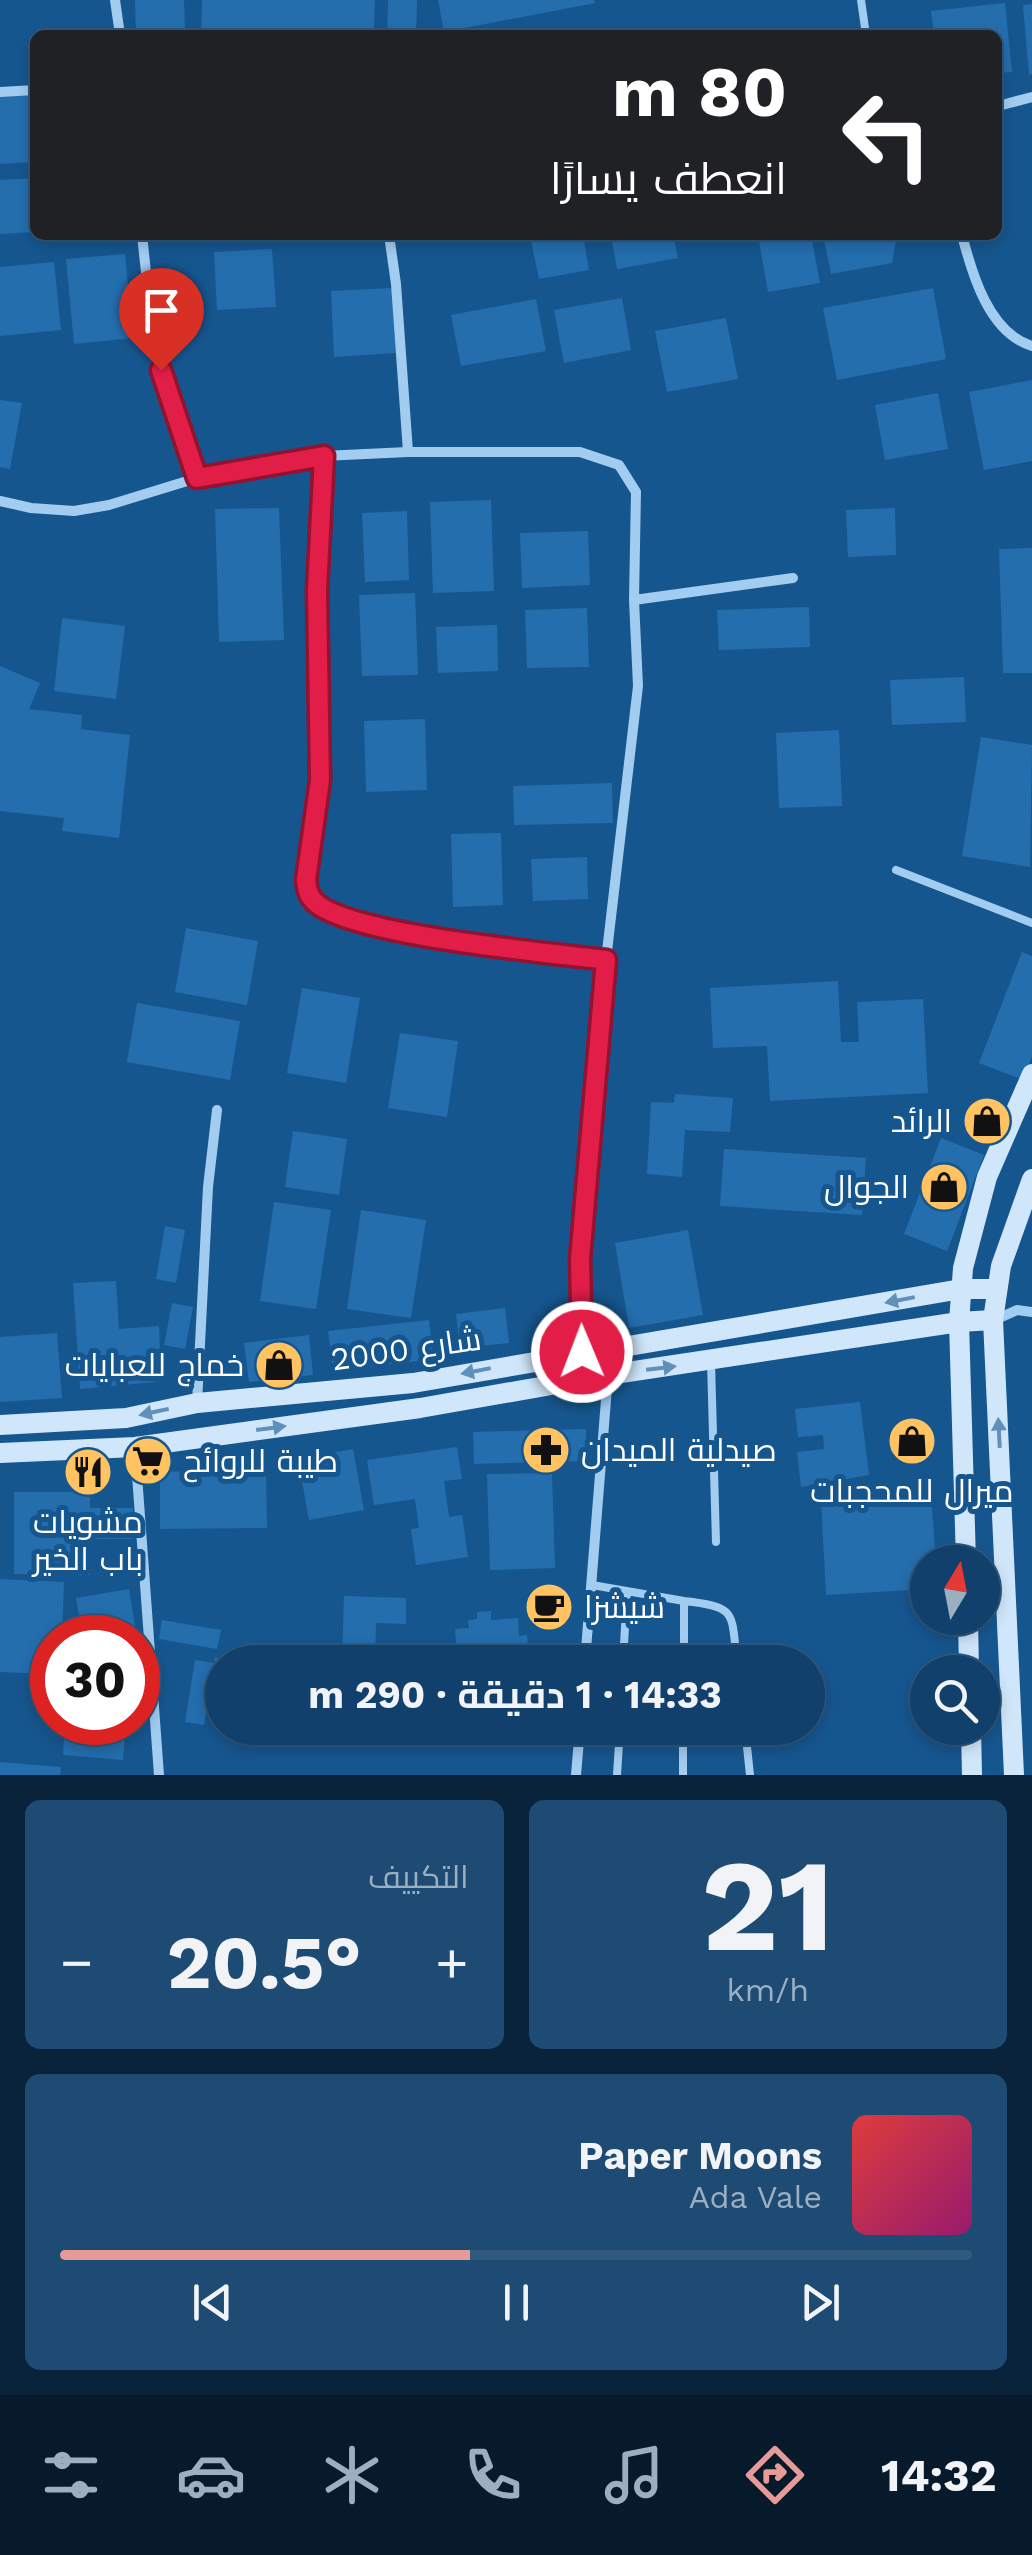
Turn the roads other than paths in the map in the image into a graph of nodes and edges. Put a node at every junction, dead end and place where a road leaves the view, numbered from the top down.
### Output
1 (115, 0) edge
2 (862, 0) edge
3 (119, 30) edge
4 (865, 30) edge
5 (30, 90) edge
6 (0, 92) edge
7 (1032, 97) edge
8 (1002, 105) edge
9 (143, 240) edge
10 (390, 240) edge
11 (963, 240) edge
12 (1032, 346) edge
13 (408, 452) junction
14 (324, 456) junction
15 (197, 478) junction
16 (0, 501) edge
17 (794, 578) dead end
18 (634, 600) junction
19 (896, 870) dead end
20 (1032, 923) edge
21 (606, 960) junction
22 (1032, 1074) edge
23 (217, 1110) dead end
24 (1032, 1179) edge
25 (961, 1289) junction
26 (997, 1289) junction
27 (1017, 1310) junction
28 (1032, 1312) edge
29 (994, 1320) junction
30 (959, 1322) junction
31 (582, 1352) junction
32 (710, 1362) junction
33 (608, 1374) junction
34 (198, 1403) junction
35 (0, 1425) edge
36 (135, 1446) junction
37 (0, 1453) edge
38 (716, 1542) dead end
39 (966, 1545) edge
40 (592, 1584) junction
41 (627, 1592) junction
42 (684, 1602) junction
43 (587, 1645) edge
44 (624, 1645) edge
45 (684, 1645) edge
46 (735, 1645) edge
47 (579, 1745) edge
48 (619, 1745) edge
49 (683, 1745) edge
50 (747, 1745) edge
51 (971, 1745) edge
52 (160, 1775) edge
53 (576, 1775) edge
54 (617, 1775) edge
55 (683, 1775) edge
56 (750, 1775) edge
57 (972, 1775) edge
58 (1014, 1775) edge

1 - 3 street
2 - 4 lane
5 - 6 street
7 - 8 street
9 - 15 street
10 - 13 street
11 - 12 street
13 - 14 street
13 - 18 street
14 - 15 street
14 - 21 street
15 - 16 street
17 - 18 street
18 - 21 street
19 - 20 lane
21 - 31 street
22 - 25 main road
23 - 34 street
24 - 26 main road
25 - 26 main road, شارع 2000
25 - 30 main road
25 -> 31 main road, شارع 2000
26 - 27 street
26 - 29 main road
27 - 28 street
27 - 29 street
29 - 30 main road
58 -> 29 main road
30 - 32 main road
30 - 39 main road
31 -> 34 main road, شارع 2000
33 -> 32 main road
32 - 38 lane
36 -> 33 main road
33 - 40 street
34 -> 35 main road, شارع 2000
36 - 37 main road
36 - 52 street
40 - 41 lane
40 - 43 street
41 - 42 lane
41 - 44 lane
42 - 45 lane
42 - 46 lane
47 - 53 street
48 - 54 lane
49 - 55 lane
50 - 56 lane
51 - 57 main road

